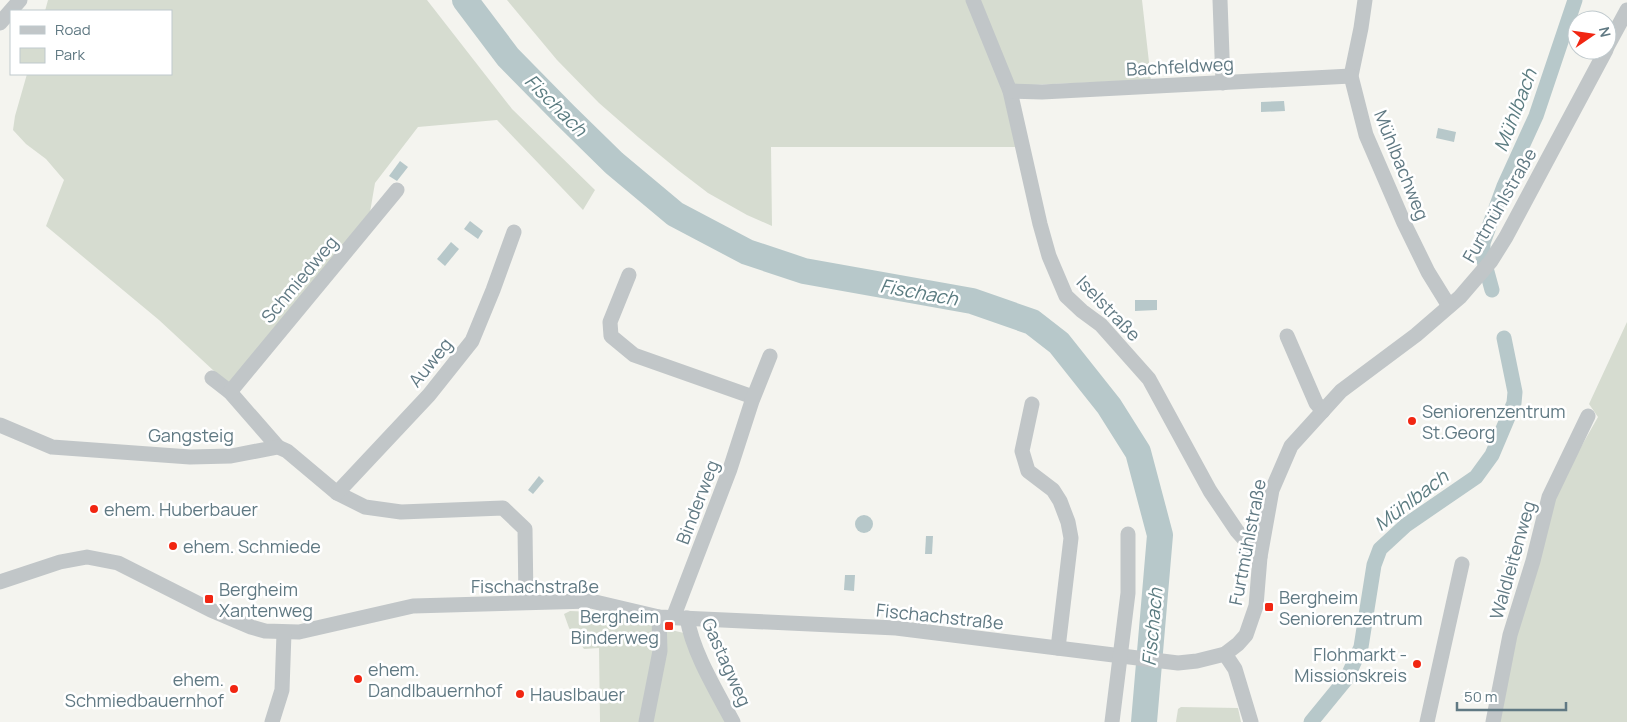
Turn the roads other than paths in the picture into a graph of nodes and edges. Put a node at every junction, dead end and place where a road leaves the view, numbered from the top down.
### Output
1 (20, 0) edge
2 (973, 0) edge
3 (1220, 0) edge
4 (1365, 0) edge
5 (11, 10) edge
6 (1627, 10) edge
7 (10, 12) edge
8 (0, 23) edge
9 (1617, 29) edge
10 (1600, 60) edge
11 (1351, 76) junction
12 (1223, 83) junction
13 (1010, 91) junction
14 (398, 190) dead end
15 (514, 232) dead end
16 (629, 276) dead end
17 (1449, 306) junction
18 (1287, 336) dead end
19 (770, 356) dead end
20 (212, 378) dead end
21 (230, 392) junction
22 (753, 397) junction
23 (1032, 404) dead end
24 (1323, 411) junction
25 (1588, 416) dead end
26 (0, 424) edge
27 (278, 447) junction
28 (338, 493) junction
29 (1128, 534) dead end
30 (1260, 558) junction
31 (1462, 564) dead end
32 (0, 582) edge
33 (526, 602) junction
34 (673, 618) junction
35 (284, 633) junction
36 (1058, 648) junction
37 (1225, 654) junction
38 (1120, 656) junction
39 (272, 722) edge
40 (646, 722) edge
41 (733, 722) edge
42 (1112, 722) edge
43 (1251, 722) edge
44 (1428, 722) edge
45 (1493, 722) edge

1 - 5 street
2 - 13 street, Iselstraße
3 - 12 street
4 - 11 street, Mühlbachweg
6 - 9 street, Furtmühlstraße
7 - 8 street
10 - 17 street, Furtmühlstraße
11 - 12 street, Bachfeldweg
11 - 17 street, Mühlbachweg
12 - 13 street, Bachfeldweg
13 - 30 street, Iselstraße
14 - 21 street, Schmiedweg
15 - 28 street, Auweg
16 - 22 street
17 - 24 street, Furtmühlstraße
18 - 24 street
19 - 22 street, Binderweg
20 - 21 street
21 - 27 street
22 - 34 street, Binderweg
23 - 36 street
24 - 30 street, Furtmühlstraße
25 - 45 street, Waldleitenweg
26 - 27 street, Gangsteig
27 - 28 street
28 - 33 street
29 - 38 street
30 - 37 street, Furtmühlstraße
31 - 44 street
32 - 35 street, Fischachstraße
33 - 34 street, Fischachstraße
33 - 35 street, Fischachstraße
34 - 36 street, Fischachstraße
34 - 40 street
34 - 41 street, Gastagweg
35 - 39 street
36 - 38 street, Fischachstraße
37 - 38 street, Fischachstraße
37 - 43 street
38 - 42 street

